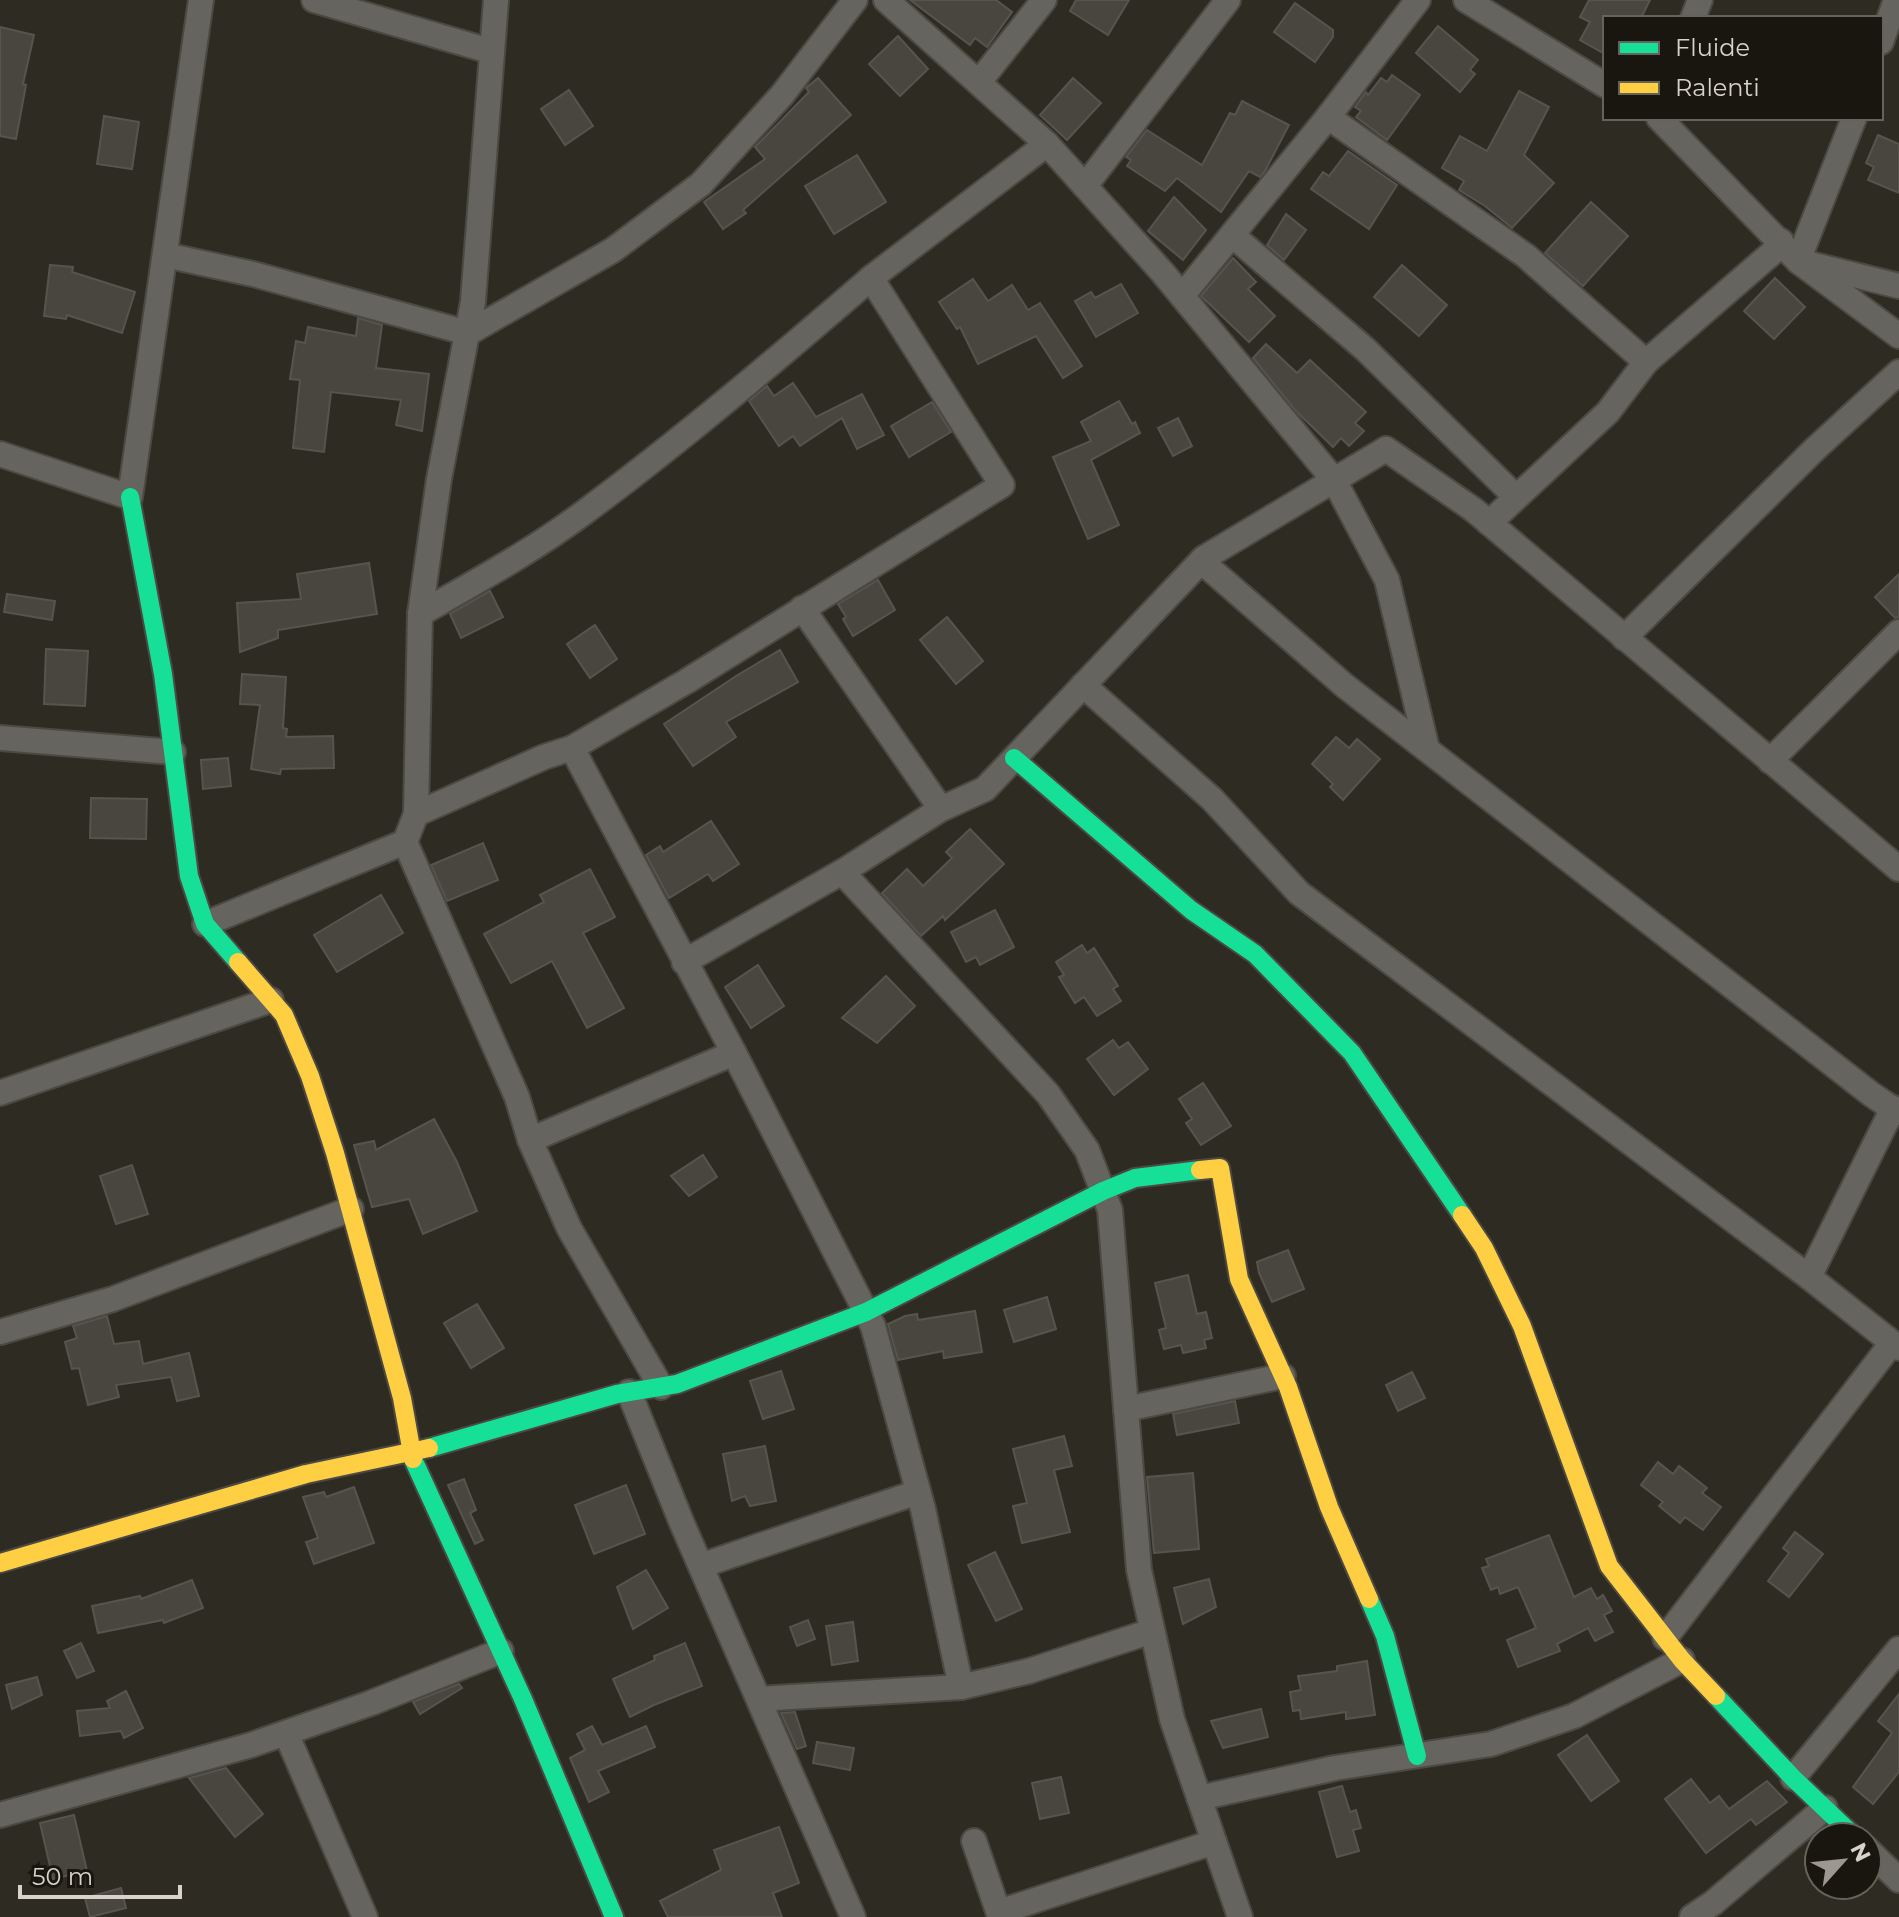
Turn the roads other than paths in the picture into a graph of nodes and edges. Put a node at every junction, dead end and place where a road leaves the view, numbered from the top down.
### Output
1 (201, 0) edge
2 (314, 0) edge
3 (496, 0) edge
4 (855, 0) edge
5 (886, 0) edge
6 (1044, 0) edge
7 (1228, 0) edge
8 (1418, 0) edge
9 (1466, 0) edge
10 (1896, 0) edge
11 (1883, 36) edge
12 (490, 51) junction
13 (979, 82) junction
14 (1603, 84) edge
15 (1328, 117) junction
16 (1661, 120) edge
17 (1853, 120) edge
18 (1047, 144) junction
19 (1085, 186) junction
20 (1232, 235) junction
21 (1781, 241) junction
22 (165, 255) junction
23 (1798, 261) junction
24 (871, 278) junction
25 (1899, 286) edge
26 (1182, 296) junction
27 (468, 333) junction
28 (1899, 336) edge
29 (1646, 362) junction
30 (1899, 372) edge
31 (0, 454) edge
32 (1334, 480) junction
33 (1515, 496) junction
34 (130, 497) junction
35 (1489, 523) junction
36 (1201, 561) junction
37 (802, 608) junction
38 (420, 614) junction
39 (1899, 632) edge
40 (1624, 638) junction
41 (1083, 685) junction
42 (0, 738) edge
43 (572, 748) junction
44 (1427, 749) junction
45 (173, 752) junction
46 (1014, 758) junction
47 (1770, 761) junction
48 (941, 809) junction
49 (416, 814) junction
50 (405, 842) junction
51 (1899, 869) edge
52 (842, 872) junction
53 (205, 924) junction
54 (684, 962) junction
55 (271, 1000) junction
56 (734, 1053) junction
57 (0, 1093) edge
58 (1896, 1110) edge
59 (530, 1140) junction
60 (1103, 1191) junction
61 (351, 1209) junction
62 (1809, 1277) junction
63 (866, 1312) junction
64 (0, 1332) edge
65 (1896, 1346) edge
66 (1283, 1376) junction
67 (661, 1387) junction
68 (629, 1392) junction
69 (1126, 1409) junction
70 (410, 1452) junction
71 (918, 1492) junction
72 (0, 1563) edge
73 (703, 1565) junction
74 (1152, 1631) junction
75 (1665, 1638) junction
76 (1899, 1649) edge
77 (501, 1651) junction
78 (1682, 1660) junction
79 (961, 1687) junction
80 (759, 1699) junction
81 (286, 1733) junction
82 (1417, 1756) junction
83 (1793, 1778) junction
84 (1199, 1798) junction
85 (1825, 1808) junction
86 (0, 1815) edge
87 (1838, 1821) edge
88 (974, 1841) dead end
89 (1214, 1842) junction
90 (1883, 1864) edge
91 (1899, 1880) edge
92 (1000, 1915) edge
93 (365, 1917) edge
94 (614, 1917) edge
95 (853, 1917) edge
96 (1240, 1917) edge
97 (1692, 1917) edge

1 - 22 street
2 - 12 street
3 - 12 street
4 - 27 street
5 - 13 street
6 - 13 street
7 - 19 street
8 - 15 street
9 - 14 street
10 - 11 street
12 - 27 street
13 - 18 street
15 - 20 street
15 - 29 street
16 - 21 street
17 - 23 street
18 - 19 street
18 - 24 street
19 - 26 street
20 - 26 street
20 - 33 street
21 - 23 street
21 - 29 street
22 - 27 street
22 - 34 street
23 - 25 street
23 - 28 street
24 - 37 street
24 - 38 street
26 - 32 street
27 - 38 street
29 - 33 street
30 - 40 street
31 - 34 street
32 - 35 street
32 - 36 street
32 - 44 street
33 - 35 street
34 - 45 street
35 - 40 street
36 - 41 street
36 - 44 street
37 - 43 street
37 - 48 street
38 - 49 street
39 - 47 street
40 - 47 street
41 - 46 street
41 - 62 street
42 - 45 street
43 - 49 street
43 - 54 street
44 - 58 street
45 - 53 street
46 - 48 street
46 - 75 street
47 - 51 street
48 - 52 street
49 - 50 street
50 - 53 street
50 - 59 street
52 - 54 street
52 - 60 street
53 - 55 street
54 - 56 street
55 - 57 street
55 - 61 street
56 - 59 street
56 - 63 street
58 - 62 street
59 - 67 street
60 - 63 street
60 - 66 street
60 - 69 street
61 - 64 street
61 - 70 street
62 - 65 street
63 - 67 street
63 - 71 street
65 - 75 street
66 - 69 street
66 - 82 street
67 - 68 street
68 - 70 street
68 - 73 street
69 - 74 street
70 - 72 street
70 - 77 street
71 - 73 street
71 - 79 street
73 - 80 street
74 - 79 street
74 - 84 street
75 - 78 street
76 - 83 street
77 - 81 street
77 - 94 street
78 - 82 street
78 - 83 street
79 - 80 street
80 - 95 street
81 - 86 street
81 - 93 street
82 - 84 street
83 - 85 street
84 - 89 street
85 - 87 street
85 - 97 street
88 - 92 street
89 - 92 street
89 - 96 street
90 - 91 street

